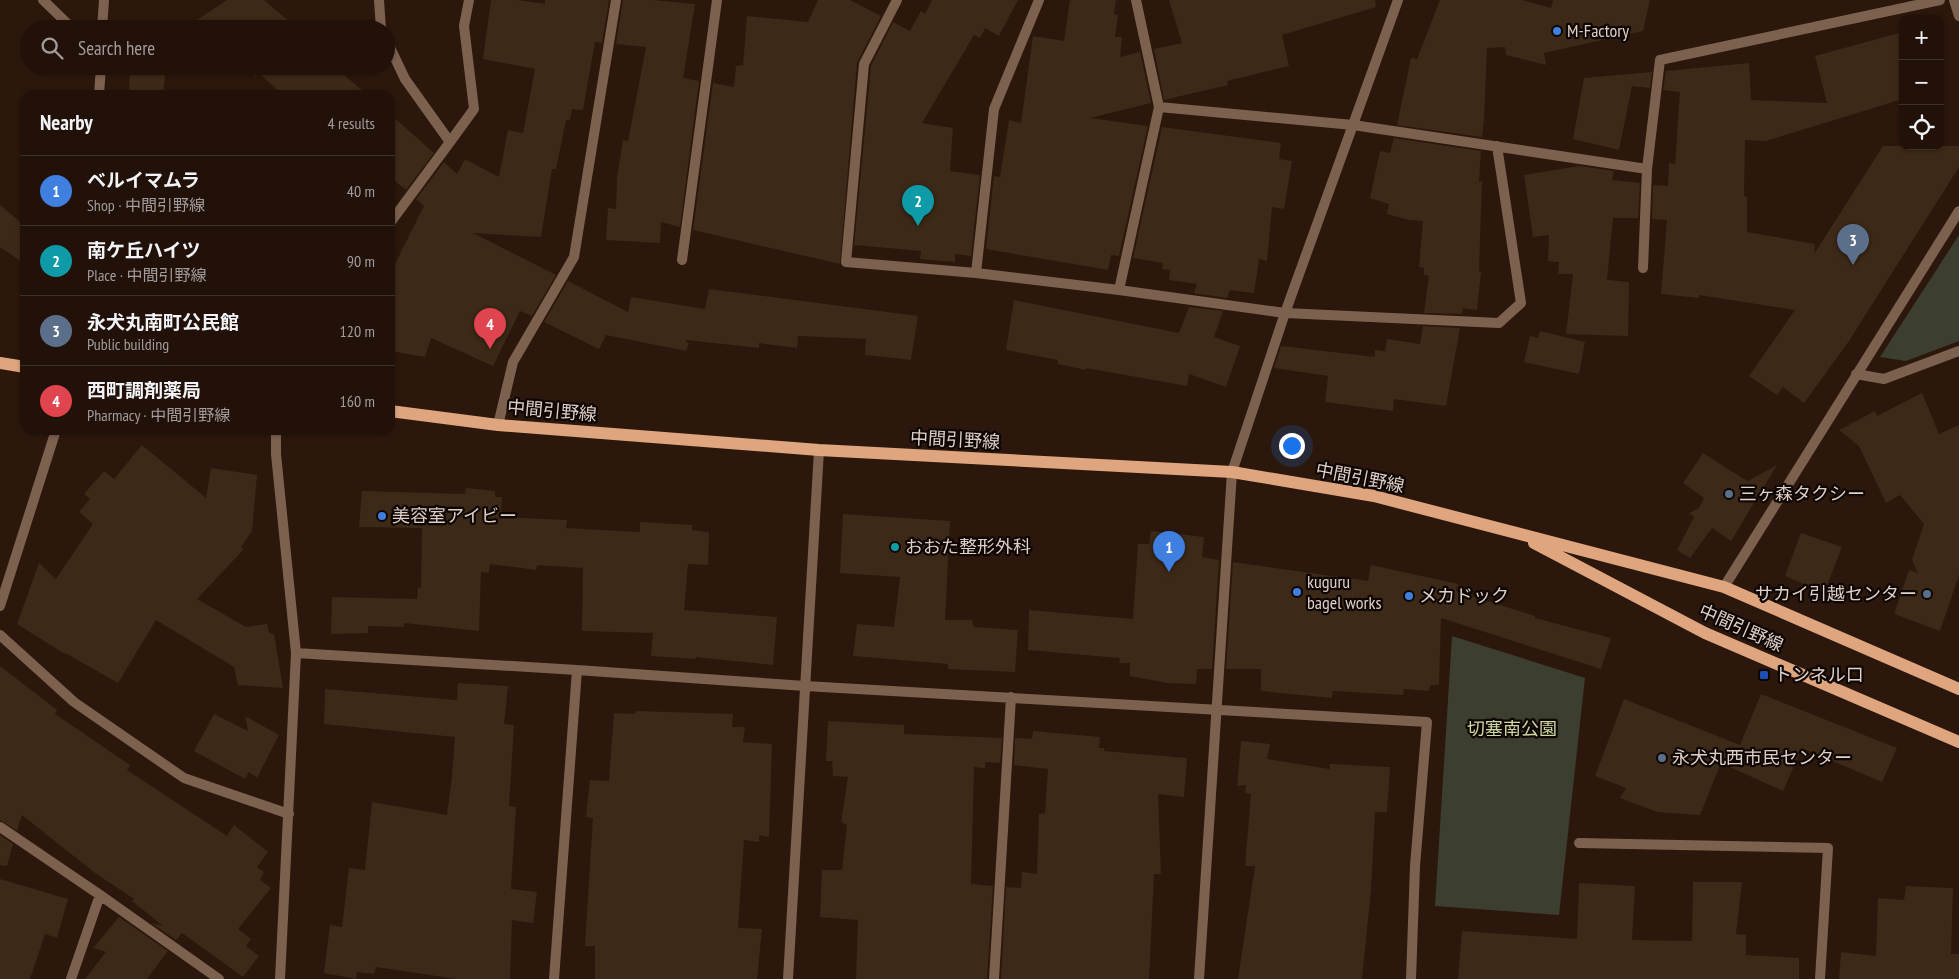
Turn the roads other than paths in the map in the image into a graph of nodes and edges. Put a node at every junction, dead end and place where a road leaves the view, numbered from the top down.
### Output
1 (43, 0) edge
2 (104, 0) edge
3 (379, 0) edge
4 (469, 0) edge
5 (616, 0) edge
6 (717, 0) edge
7 (897, 0) edge
8 (1039, 0) edge
9 (1136, 0) edge
10 (1398, 0) edge
11 (1940, 0) edge
12 (1954, 0) edge
13 (1959, 16) edge
14 (64, 20) edge
15 (103, 20) edge
16 (380, 20) edge
17 (395, 58) edge
18 (100, 75) edge
19 (99, 90) edge
20 (1160, 107) junction
21 (1353, 125) junction
22 (450, 142) junction
23 (1497, 146) junction
24 (1647, 169) junction
25 (1959, 211) edge
26 (395, 216) edge
27 (682, 260) dead end
28 (1642, 268) dead end
29 (976, 273) junction
30 (1119, 290) junction
31 (1285, 313) junction
32 (1959, 351) edge
33 (0, 363) edge
34 (20, 366) edge
35 (1856, 374) junction
36 (395, 412) edge
37 (498, 425) junction
38 (54, 435) edge
39 (276, 435) edge
40 (819, 450) junction
41 (1232, 472) junction
42 (1514, 532) junction
43 (1724, 587) junction
44 (0, 606) edge
45 (0, 635) edge
46 (296, 653) junction
47 (577, 670) junction
48 (806, 686) junction
49 (1959, 689) edge
50 (1011, 697) junction
51 (1217, 710) junction
52 (1959, 742) edge
53 (289, 814) junction
54 (0, 827) edge
55 (1579, 843) dead end
56 (100, 894) junction
57 (71, 979) edge
58 (219, 979) edge
59 (280, 979) edge
60 (554, 979) edge
61 (788, 979) edge
62 (994, 979) edge
63 (1199, 979) edge
64 (1411, 979) edge
65 (1820, 979) edge

1 - 14 street
2 - 15 street
3 - 16 street
4 - 22 street
5 - 37 street
6 - 27 street
7 - 29 street
8 - 29 street
9 - 20 street
10 - 21 street
11 - 24 street
12 - 13 street
17 - 22 street
18 - 19 street
20 - 21 street
20 - 30 street
21 - 23 street
21 - 31 street
22 - 26 street
23 - 24 street
23 - 31 street
24 - 28 street
25 - 35 street
29 - 30 street
30 - 31 street
31 - 41 street
32 - 35 street
33 - 34 main road
35 - 43 street
36 - 37 main road, 中間引野線
37 - 40 main road, 中間引野線
38 - 44 street
39 - 46 street
40 - 41 main road, 中間引野線
40 - 48 street
41 - 42 main road, 中間引野線
41 - 51 street
42 - 43 main road, 中間引野線
42 - 52 main road, 中間引野線
43 - 49 main road, 中間引野線
45 - 53 street
46 - 47 street
46 - 53 street
47 - 48 street
47 - 60 street
48 - 50 street
48 - 61 street
50 - 51 street
50 - 62 street
51 - 63 street
51 - 64 street
53 - 59 street
54 - 56 street
55 - 65 street
56 - 57 street
56 - 58 street

